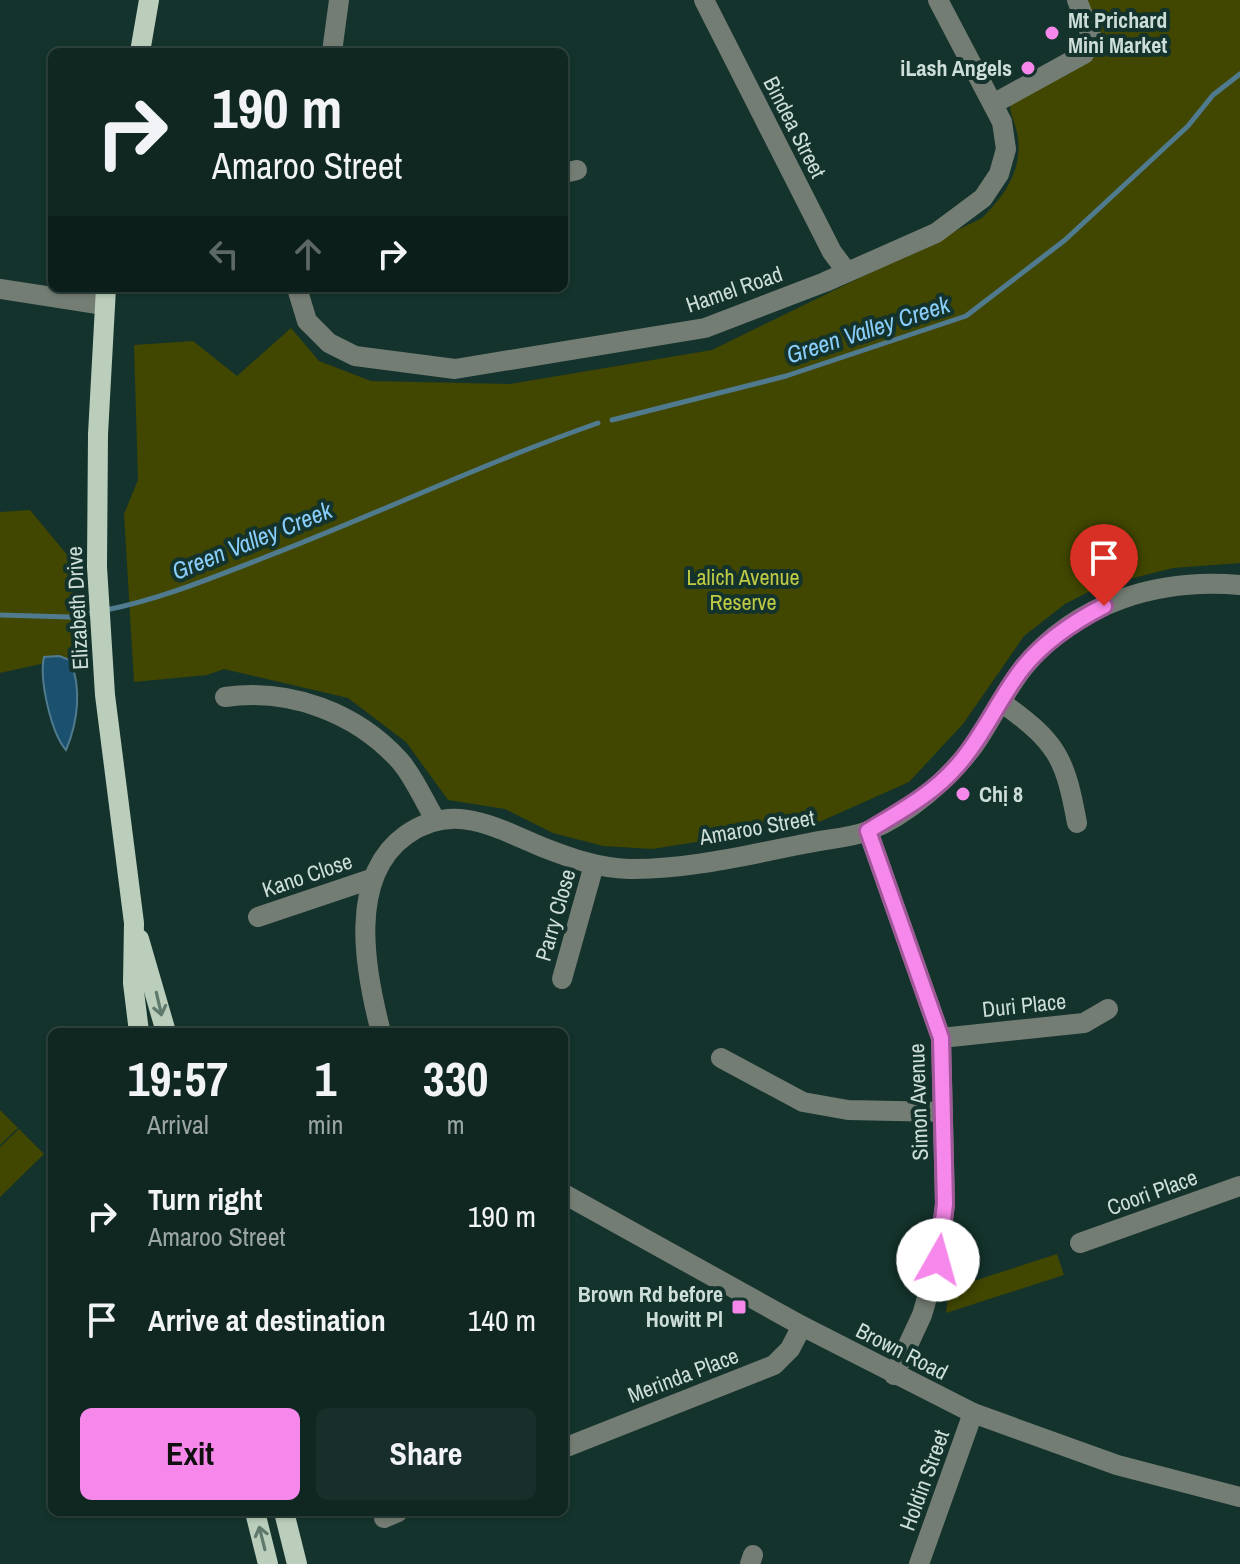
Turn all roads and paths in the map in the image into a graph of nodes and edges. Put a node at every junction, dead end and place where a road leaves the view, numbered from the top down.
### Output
1 (149, 0) edge
2 (339, 0) edge
3 (704, 0) edge
4 (938, 0) edge
5 (1077, 0) edge
6 (141, 48) edge
7 (333, 48) edge
8 (993, 104) junction
9 (847, 272) junction
10 (0, 289) edge
11 (298, 292) edge
12 (105, 296) edge
13 (1240, 585) edge
14 (225, 697) dead end
15 (1001, 702) junction
16 (435, 819) junction
17 (1077, 823) dead end
18 (868, 831) junction
19 (594, 865) junction
20 (371, 879) junction
21 (258, 917) dead end
22 (134, 923) junction
23 (562, 979) dead end
24 (1108, 1009) dead end
25 (139, 1028) edge
26 (165, 1028) edge
27 (380, 1028) edge
28 (941, 1038) junction
29 (721, 1058) dead end
30 (943, 1112) junction
31 (1240, 1186) edge
32 (568, 1196) edge
33 (1080, 1243) dead end
34 (802, 1326) junction
35 (894, 1375) junction
36 (973, 1413) junction
37 (568, 1446) edge
38 (1240, 1497) edge
39 (256, 1516) edge
40 (285, 1516) edge
41 (268, 1564) edge
42 (297, 1564) edge
43 (919, 1564) edge

1 - 6 main road
2 - 7 street
3 - 9 street, Bindea Street
4 - 8 street, Hamel Road
5 - 8 street
8 - 9 street, Hamel Road
9 - 11 street, Hamel Road
10 - 12 street
12 - 22 main road, Elizabeth Drive
13 - 15 street, Amaroo Street
14 - 16 street
15 - 17 street
15 - 18 street, Amaroo Street
16 - 19 street, Amaroo Street
16 - 20 street
18 - 19 street, Amaroo Street
18 - 28 street, Simon Avenue
19 - 23 street, Parry Close
20 - 21 street, Kano Close
20 - 27 street
22 - 25 main road, Elizabeth Drive
22 -> 26 main road, Elizabeth Drive
24 - 28 street, Duri Place
28 - 30 street, Simon Avenue
29 - 30 street
30 - 35 street, Simon Avenue
31 - 33 street, Coori Place
32 - 34 street, Brown Road
34 - 35 street, Brown Road
34 - 37 street, Merinda Place
35 - 36 street, Brown Road
36 - 38 street, Brown Road
36 - 43 street, Holdin Street
41 -> 39 main road
40 - 42 main road

